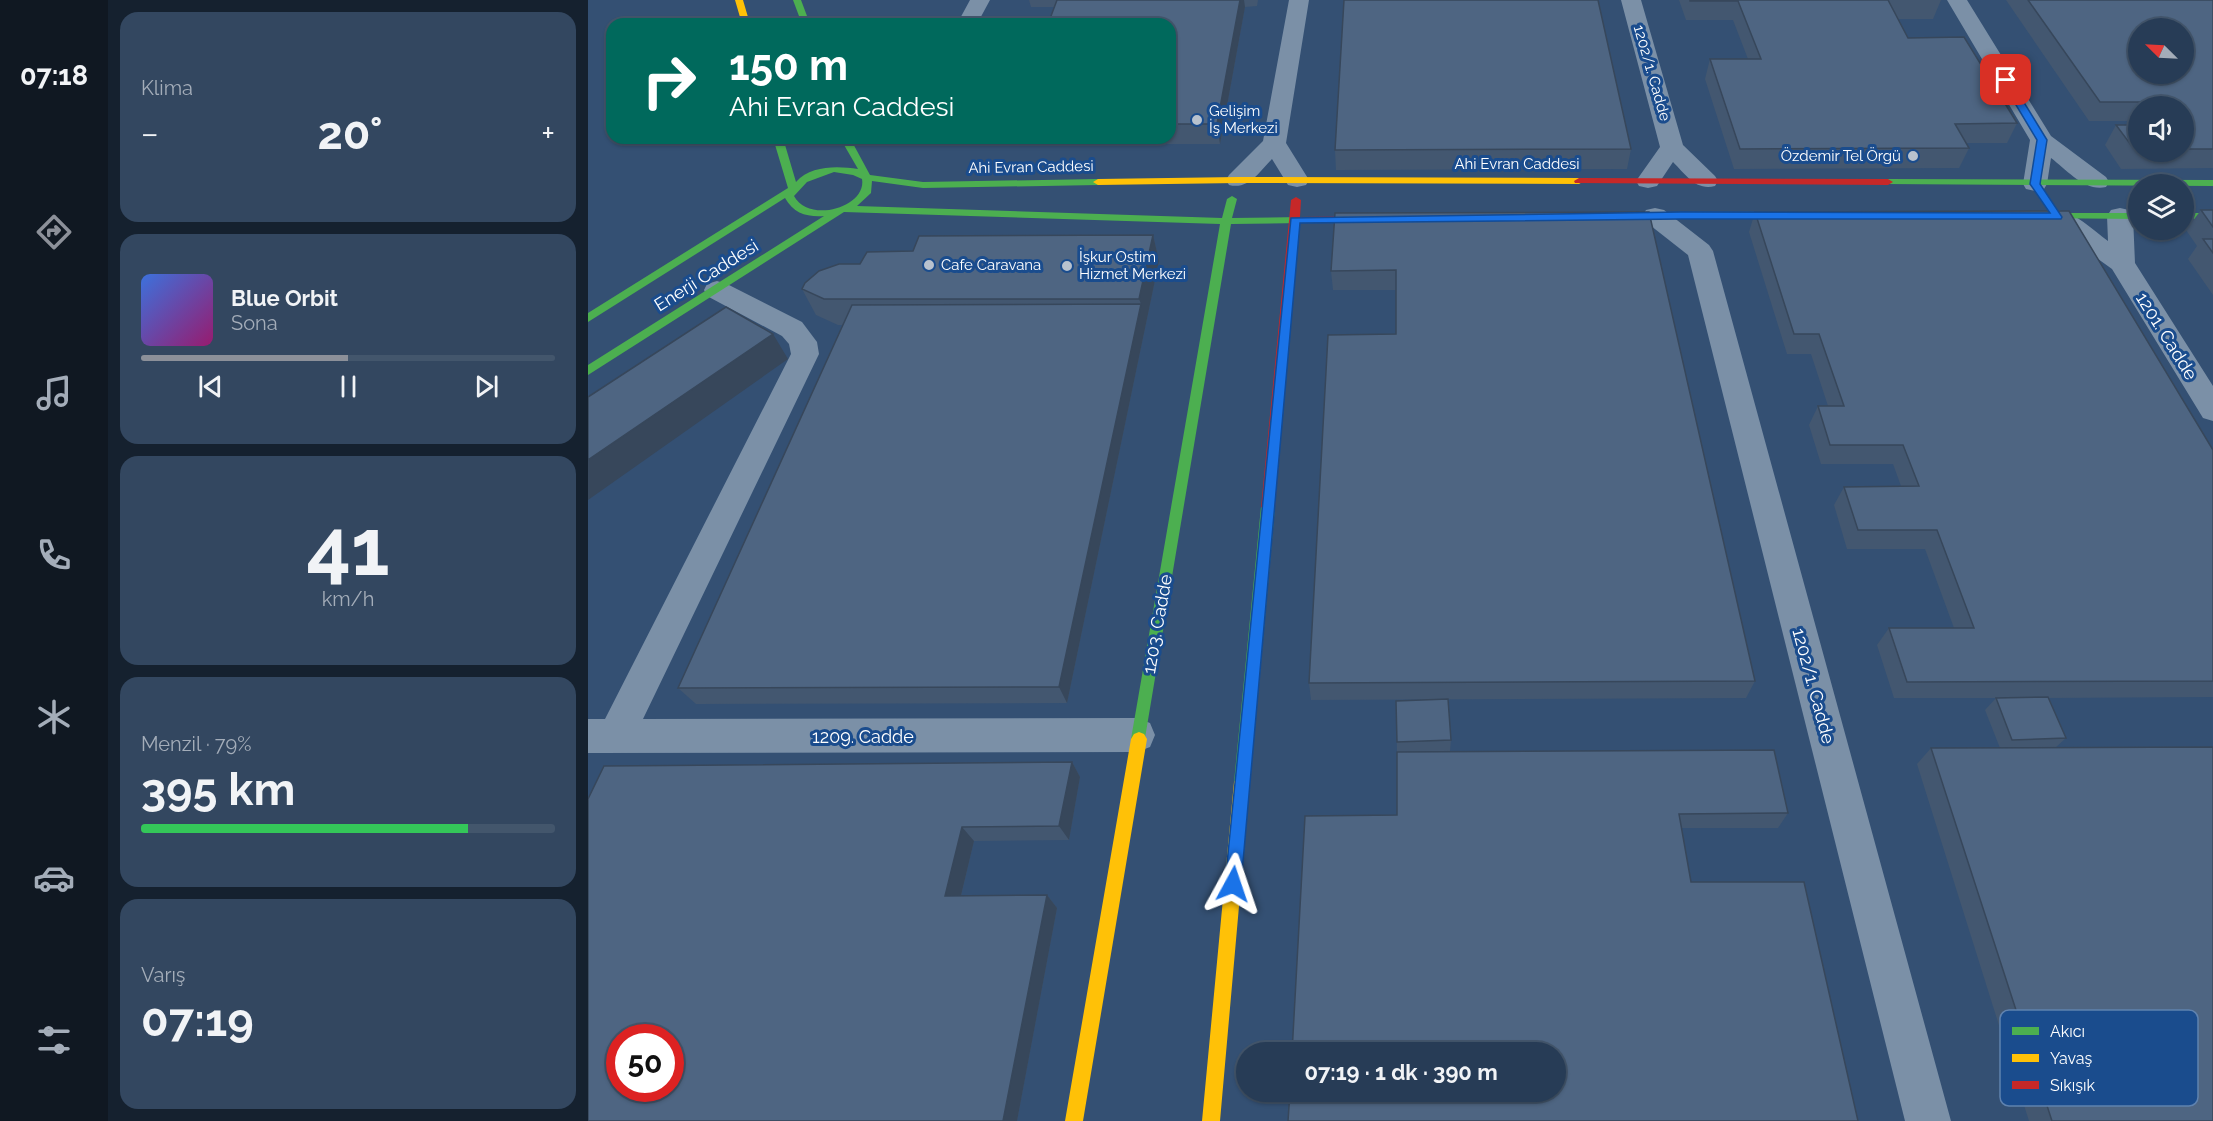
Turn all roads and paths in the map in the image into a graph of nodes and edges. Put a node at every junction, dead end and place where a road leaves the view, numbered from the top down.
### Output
1 (739, 0) edge
2 (797, 0) edge
3 (980, 0) edge
4 (1299, 0) edge
5 (1631, 0) edge
6 (1957, 0) edge
7 (744, 18) edge
8 (804, 18) edge
9 (971, 18) edge
10 (2042, 140) junction
11 (1274, 143) junction
12 (780, 144) edge
13 (849, 144) edge
14 (1672, 147) junction
15 (865, 177) junction
16 (1238, 180) junction
17 (1297, 180) junction
18 (2097, 182) junction
19 (2213, 183) edge
20 (2035, 184) junction
21 (793, 189) junction
22 (1652, 198) junction
23 (1712, 198) junction
24 (843, 209) junction
25 (2128, 215) edge
26 (1811, 216) edge
27 (2010, 216) edge
28 (2128, 216) edge
29 (2194, 216) edge
30 (2213, 216) edge
31 (1586, 217) edge
32 (2057, 217) junction
33 (1388, 219) edge
34 (1226, 220) junction
35 (1295, 220) junction
36 (2128, 223) edge
37 (1700, 251) junction
38 (2122, 263) junction
39 (717, 290) junction
40 (588, 318) edge
41 (588, 371) edge
42 (2213, 410) edge
43 (1137, 735) junction
44 (602, 736) edge
45 (1074, 1121) edge
46 (1211, 1121) edge
47 (1928, 1121) edge

1 - 7 main road
2 - 8 main road
3 - 9 street
4 - 11 street
5 - 14 street, 1202/1. Cadde
6 - 10 street
10 - 18 street
10 - 20 street
11 - 16 street, 1203. Cadde
11 - 17 street
12 - 21 main road
13 - 15 main road
14 - 22 street, 1202/1. Cadde
14 - 23 street, 1202/1. Cadde
15 - 16 main road, Ahi Evran Caddesi
15 - 21 main road, Ahi Evran Caddesi
15 - 24 main road, Enerji Caddesi
16 - 17 main road, Ahi Evran Caddesi
16 - 34 main road, 1203. Cadde
17 - 22 main road, Ahi Evran Caddesi
17 - 35 main road
18 - 19 main road, Ahi Evran Caddesi
18 - 20 main road, Ahi Evran Caddesi
18 - 25 main road
20 - 23 main road, Ahi Evran Caddesi
20 - 32 main road, 1201. Cadde
21 - 24 main road
21 - 40 main road, Enerji Caddesi
22 - 23 main road, Ahi Evran Caddesi
22 - 23 main road, Ahi Evran Caddesi
22 - 31 main road, Ahi Evran Caddesi
22 - 37 street
23 - 26 main road, Ahi Evran Caddesi
23 - 37 street
24 - 34 main road
24 - 39 main road, Enerji Caddesi
27 - 32 main road
28 - 32 main road
29 - 30 main road
32 - 38 street, 1201. Cadde
33 - 35 main road
34 - 35 main road
34 - 43 main road, 1203. Cadde
35 - 46 main road
36 - 38 street, 1201. Cadde
37 - 47 street, 1202/1. Cadde
38 - 42 street, 1201. Cadde
39 - 41 main road, Enerji Caddesi
39 - 44 street
43 - 44 street, 1209. Cadde
43 - 45 main road, 1203. Cadde

